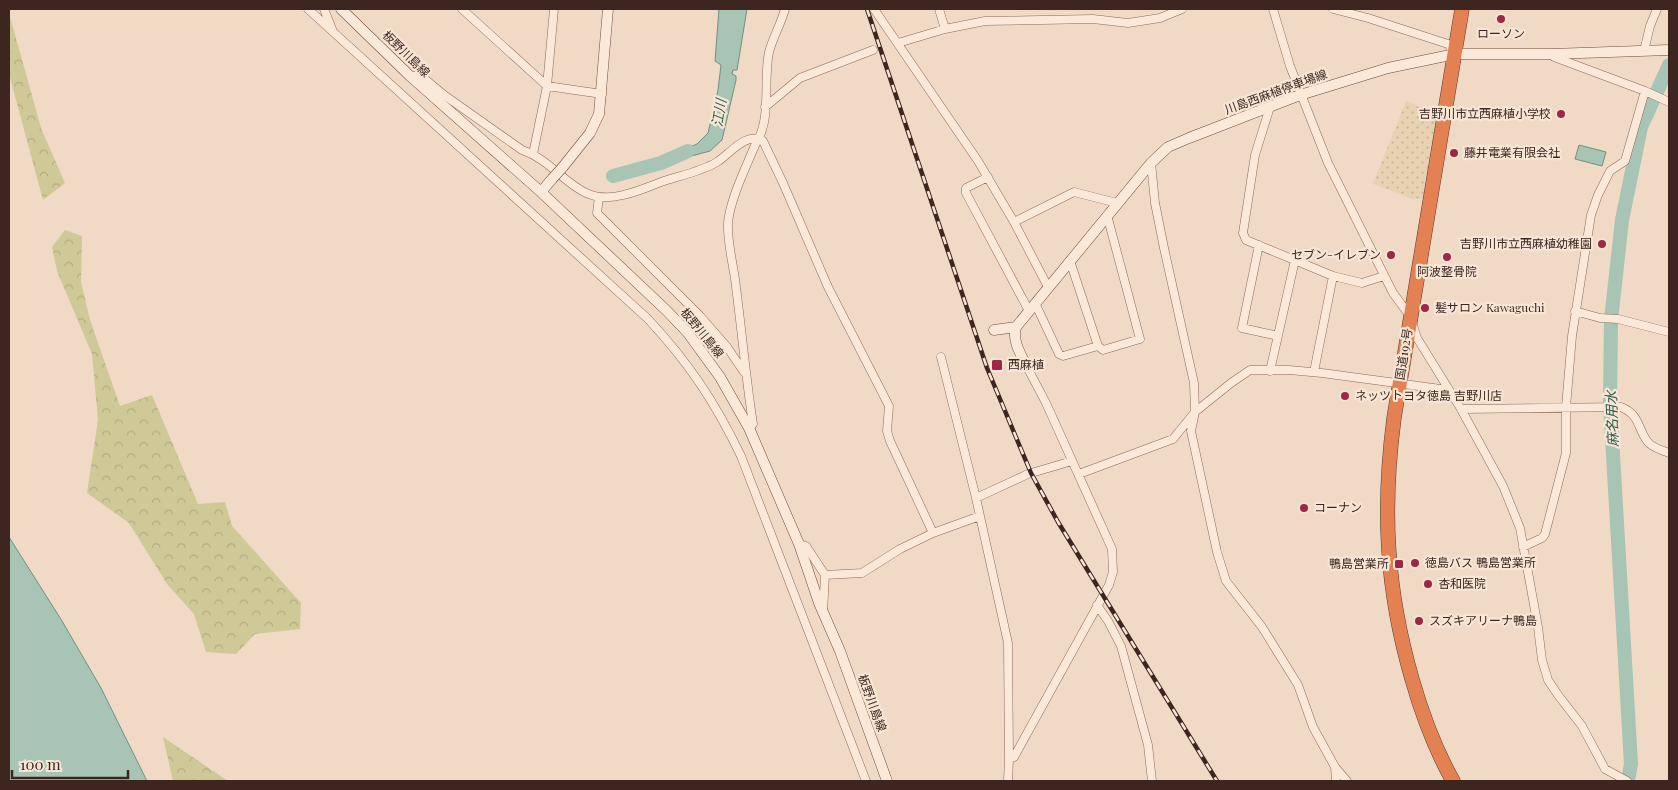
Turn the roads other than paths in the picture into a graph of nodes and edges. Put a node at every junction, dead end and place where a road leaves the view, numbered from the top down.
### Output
1 (308, 9) edge
2 (324, 9) edge
3 (341, 9) edge
4 (462, 9) edge
5 (554, 9) edge
6 (608, 9) edge
7 (785, 9) edge
8 (874, 9) edge
9 (939, 9) edge
10 (1182, 9) edge
11 (1273, 9) edge
12 (1333, 9) edge
13 (1462, 9) edge
14 (1657, 9) edge
15 (945, 29) junction
16 (334, 33) junction
17 (898, 43) junction
18 (874, 50) dead end
19 (1644, 50) junction
20 (1667, 50) edge
21 (1455, 54) junction
22 (1552, 54) junction
23 (410, 76) junction
24 (546, 86) junction
25 (1647, 91) junction
26 (602, 94) junction
27 (1300, 95) junction
28 (1669, 102) edge
29 (765, 107) junction
30 (1270, 107) junction
31 (759, 139) junction
32 (533, 154) junction
33 (1151, 162) junction
34 (988, 177) junction
35 (541, 192) junction
36 (599, 197) junction
37 (1117, 203) junction
38 (1107, 215) junction
39 (1014, 222) junction
40 (1259, 245) junction
41 (1295, 260) junction
42 (1070, 261) junction
43 (1334, 276) junction
44 (1384, 276) junction
45 (1048, 287) junction
46 (1032, 307) junction
47 (1575, 311) junction
48 (1410, 316) junction
49 (1016, 327) junction
50 (994, 330) dead end
51 (1669, 332) edge
52 (1278, 336) junction
53 (1098, 346) junction
54 (941, 357) dead end
55 (1026, 365) joint
56 (1270, 371) junction
57 (1314, 372) junction
58 (745, 374) junction
59 (1400, 384) junction
60 (1448, 390) junction
61 (1566, 408) junction
62 (1461, 409) junction
63 (1195, 412) junction
64 (749, 428) junction
65 (1669, 452) edge
66 (1072, 461) junction
67 (1079, 474) junction
68 (976, 498) junction
69 (980, 516) junction
70 (933, 533) junction
71 (798, 544) junction
72 (1523, 548) junction
73 (825, 575) junction
74 (1097, 605) junction
75 (823, 612) junction
76 (1009, 760) junction
77 (1335, 768) junction
78 (866, 781) edge
79 (887, 781) edge
80 (1008, 781) edge
81 (1152, 781) edge
82 (1336, 781) edge
83 (1347, 781) edge
84 (1453, 781) edge
85 (1627, 781) edge

1 - 16 street
2 - 16 street
3 - 23 main road, 板野川島線
4 - 24 street
5 - 24 street
6 - 26 main road
7 - 29 street
8 - 17 street
9 - 15 street
10 - 15 street
11 - 27 street
12 - 21 street
13 - 21 highway, 国道192号
14 - 19 street
15 - 17 street
16 - 78 street
17 - 34 street
18 - 29 street
19 - 20 main road, 川島西麻植停車場線
19 - 22 main road, 川島西麻植停車場線
21 - 22 main road, 川島西麻植停車場線
21 - 27 main road, 川島西麻植停車場線
21 - 48 highway, 国道192号
22 - 25 street
23 - 32 street
23 - 35 main road, 板野川島線
24 - 26 street
24 - 32 street
25 - 28 street
25 - 47 street
26 - 35 main road, bridge
27 - 30 main road, 川島西麻植停車場線
27 - 44 street
29 - 31 street
30 - 33 main road, 川島西麻植停車場線
30 - 40 street
31 - 36 street
31 - 58 street
31 - 70 street
32 - 36 street
33 - 37 main road, 川島西麻植停車場線
33 - 63 street
34 - 39 street
34 - 46 street
35 - 64 main road, 板野川島線
36 - 58 street
37 - 38 main road, 川島西麻植停車場線
37 - 39 street
38 - 42 main road, 川島西麻植停車場線
38 - 53 street
39 - 45 street
40 - 41 street
40 - 52 street
41 - 43 street
41 - 52 street
42 - 45 main road, 川島西麻植停車場線
42 - 53 street
43 - 44 street
43 - 57 street
44 - 48 street
45 - 46 main road, 川島西麻植停車場線
46 - 49 main road, 川島西麻植停車場線
46 - 53 street
47 - 51 street
47 - 61 street
48 - 59 highway, 国道192号
48 - 60 street
49 - 50 main road
49 - 55 main road
52 - 56 street
54 - 68 street
55 - 66 street
56 - 57 street
56 - 63 street
57 - 59 street
58 - 64 street
59 - 60 street
59 - 84 highway, 国道192号
60 - 62 street
61 - 62 street
61 - 65 street
61 - 72 street
62 - 72 street
63 - 67 street
63 - 77 street
64 - 71 main road, 板野川島線
66 - 67 street
66 - 68 street
67 - 74 street
68 - 69 street
69 - 70 street
69 - 76 street
70 - 73 street
71 - 73 street
71 - 75 main road, 板野川島線
72 - 85 street
73 - 75 street
74 - 76 street
74 - 81 street
75 - 79 main road, 板野川島線
76 - 80 street
77 - 82 street
77 - 83 street

